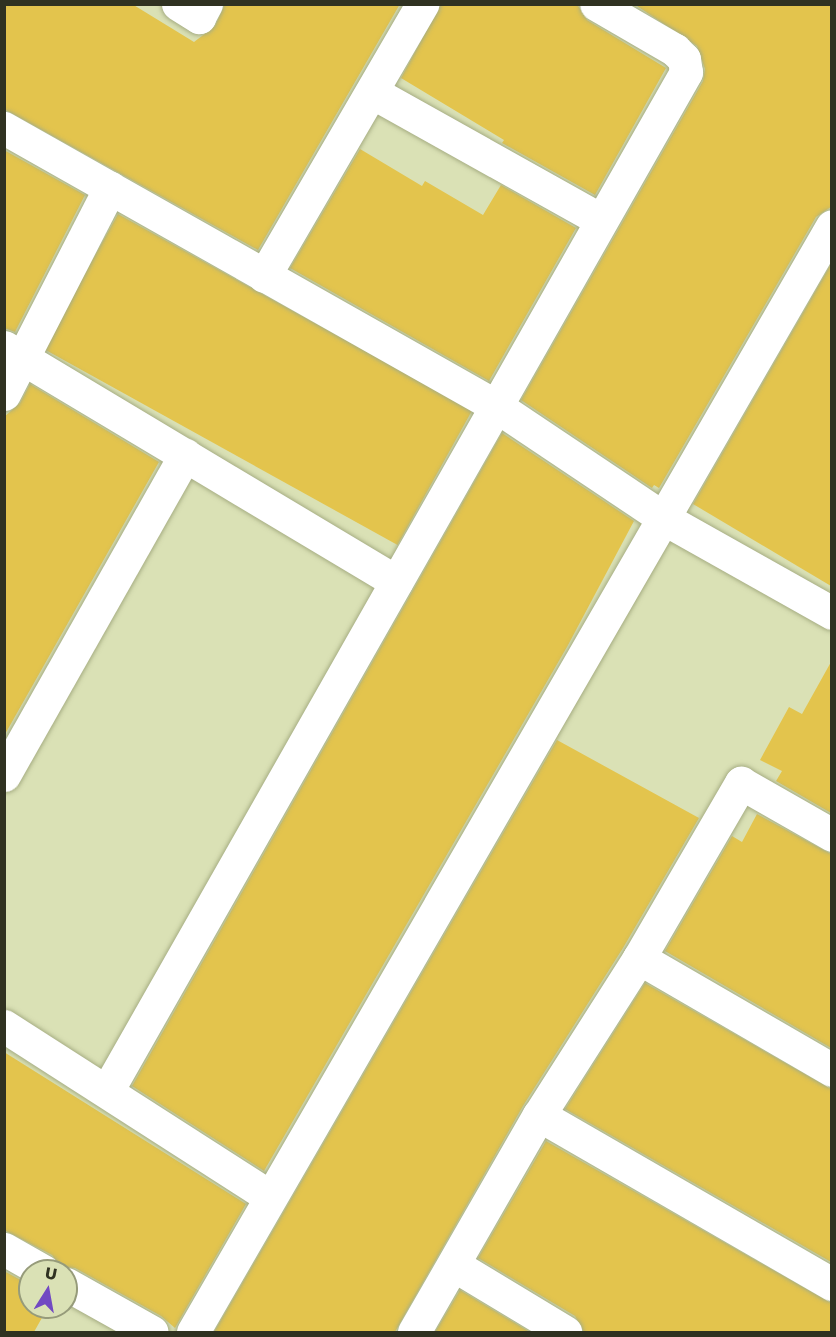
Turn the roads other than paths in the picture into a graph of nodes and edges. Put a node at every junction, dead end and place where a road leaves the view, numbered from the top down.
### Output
1 (178, 4) edge
2 (206, 4) edge
3 (422, 4) edge
4 (596, 4) edge
5 (372, 92) junction
6 (4, 128) edge
7 (110, 188) junction
8 (599, 219) junction
9 (831, 226) edge
10 (264, 276) junction
11 (15, 353) edge
12 (4, 394) edge
13 (496, 406) junction
14 (185, 455) junction
15 (663, 518) junction
16 (396, 582) junction
17 (831, 613) edge
18 (4, 775) edge
19 (831, 835) edge
20 (639, 958) junction
21 (4, 1026) edge
22 (831, 1070) edge
23 (107, 1091) junction
24 (539, 1115) junction
25 (270, 1197) junction
26 (4, 1249) edge
27 (22, 1259) edge
28 (454, 1265) junction
29 (831, 1284) edge
30 (78, 1291) edge
31 (152, 1332) edge
32 (193, 1332) edge
33 (414, 1332) edge
34 (565, 1332) edge

1 - 2 street
3 - 5 street
4 - 8 street
5 - 8 street
5 - 10 street
6 - 7 street
7 - 10 street
7 - 11 street
8 - 13 street
9 - 15 street
10 - 13 street
11 - 12 street
11 - 14 street
13 - 15 street
13 - 16 street
14 - 16 street
14 - 18 street
15 - 17 street
15 - 25 street
16 - 23 street
19 - 20 street
20 - 22 street
20 - 24 street
21 - 23 street
23 - 25 street
24 - 28 street
24 - 29 street
25 - 32 street
26 - 27 street
28 - 33 street
28 - 34 street
30 - 31 street

